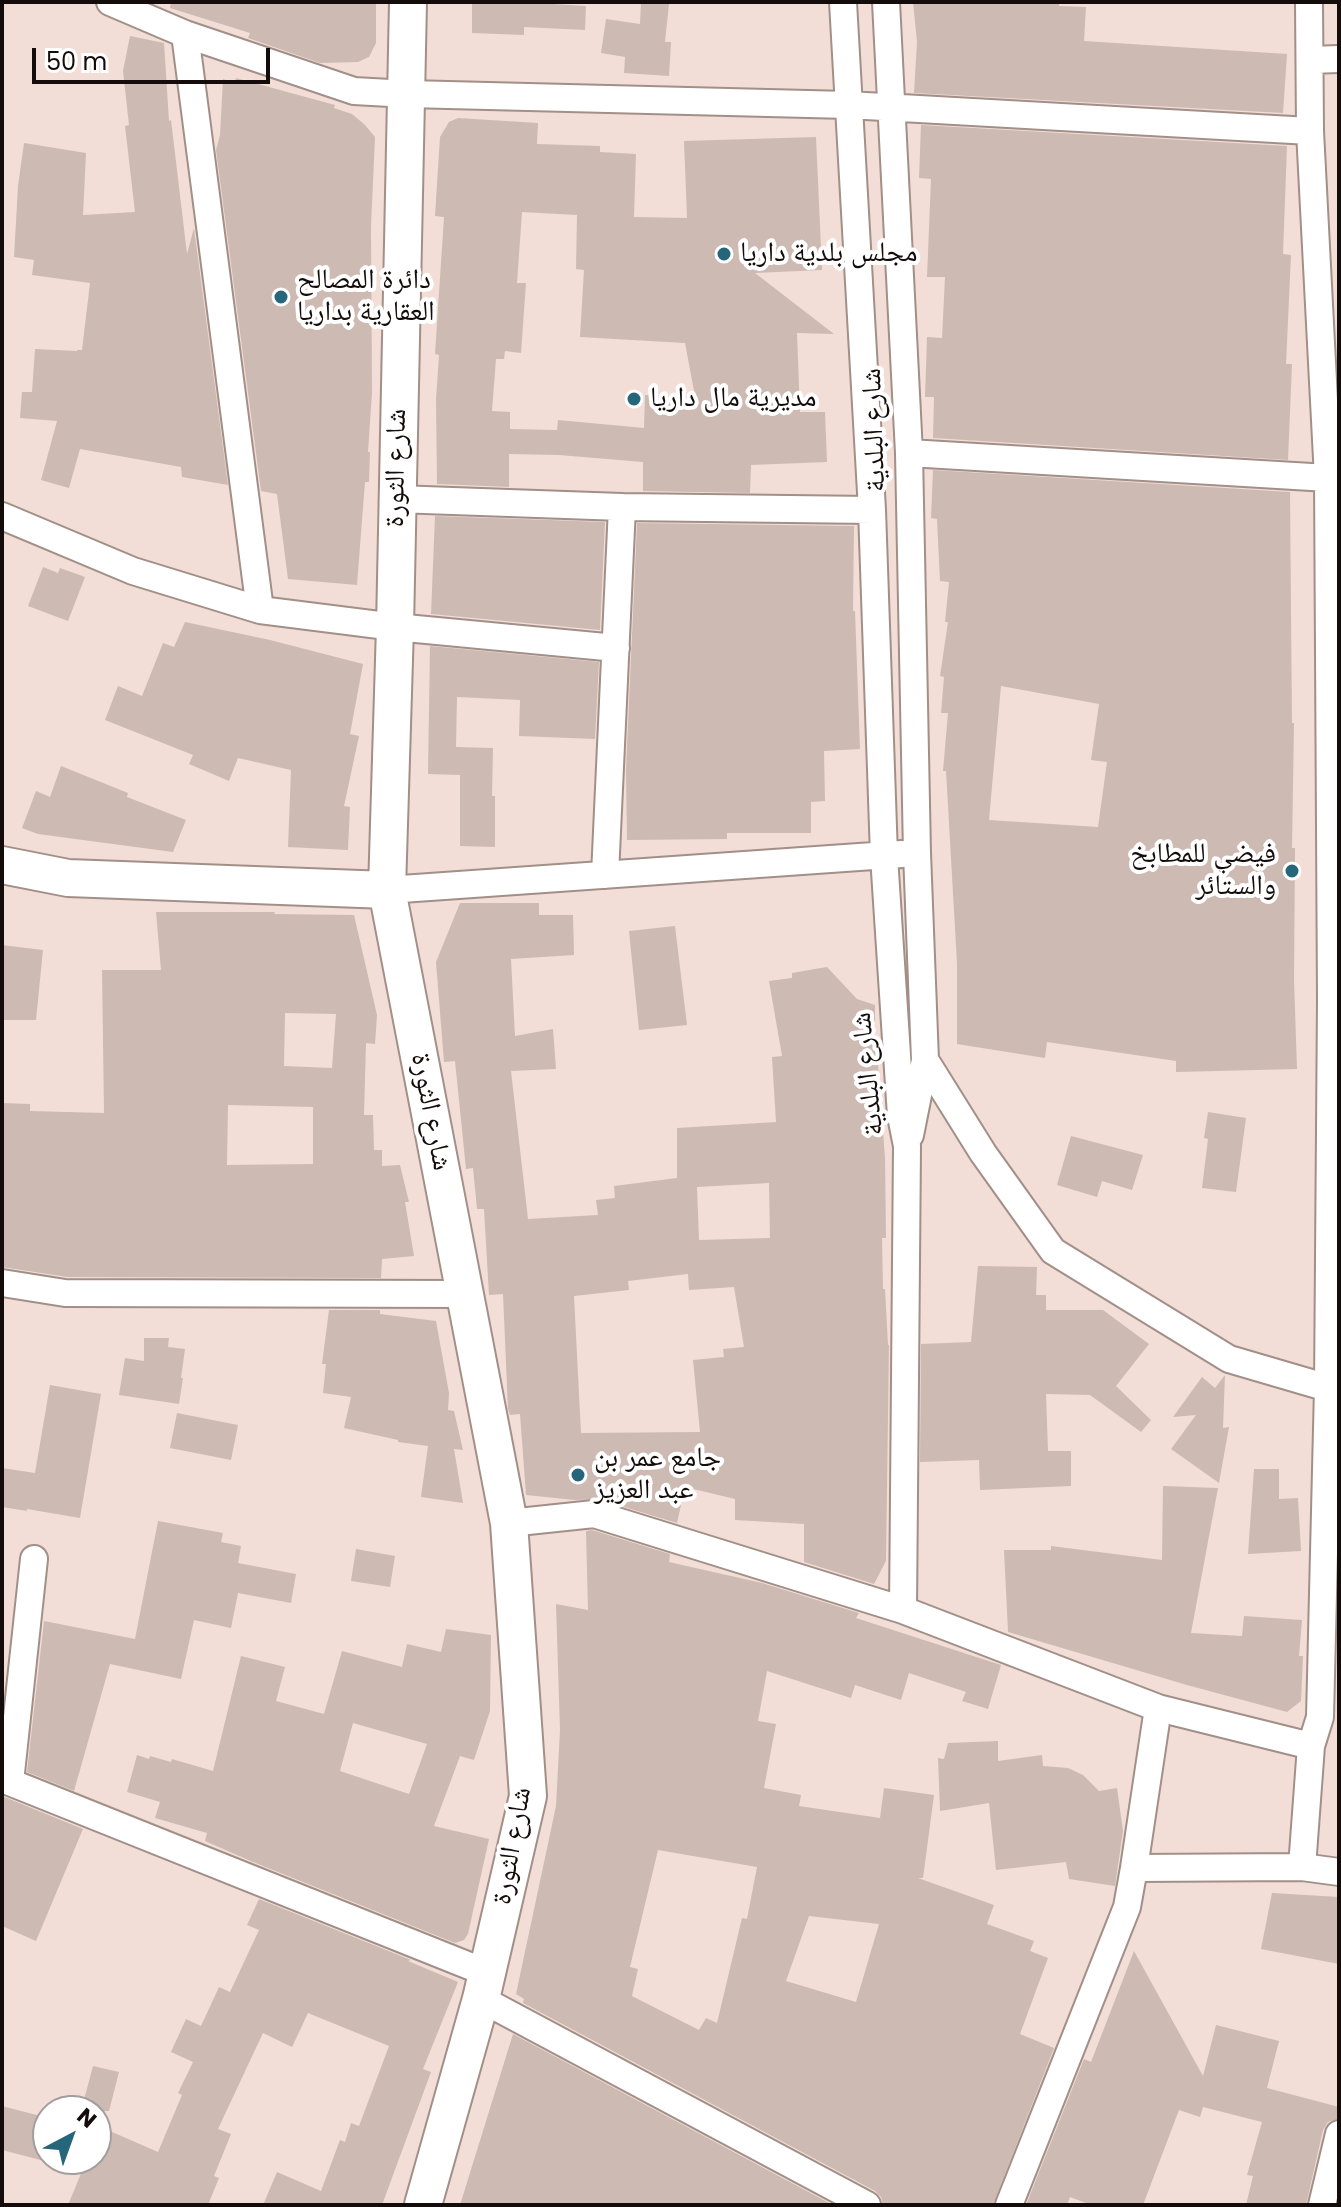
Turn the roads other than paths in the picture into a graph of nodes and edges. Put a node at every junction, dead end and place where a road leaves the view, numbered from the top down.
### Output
1 (110, 2) edge
2 (408, 2) edge
3 (843, 2) edge
4 (886, 2) edge
5 (1309, 2) edge
6 (154, 11) edge
7 (185, 34) junction
8 (1339, 59) edge
9 (1310, 60) junction
10 (408, 94) junction
11 (848, 105) junction
12 (891, 108) junction
13 (1310, 131) junction
14 (909, 453) junction
15 (1328, 478) junction
16 (396, 499) junction
17 (622, 507) junction
18 (872, 510) junction
19 (2, 516) edge
20 (260, 610) junction
21 (395, 627) junction
22 (616, 648) junction
23 (917, 853) junction
24 (884, 856) junction
25 (2, 865) edge
26 (605, 875) junction
27 (387, 890) junction
28 (1335, 1000) edge
29 (925, 1060) junction
30 (907, 1146) junction
31 (2, 1283) edge
32 (466, 1294) junction
33 (1334, 1388) edge
34 (509, 1523) junction
35 (34, 1559) dead end
36 (903, 1610) junction
37 (1158, 1708) junction
38 (1311, 1746) junction
39 (6, 1780) edge
40 (1302, 1867) junction
41 (1134, 1868) junction
42 (1339, 1872) edge
43 (484, 1986) junction
44 (1339, 2134) edge
45 (423, 2205) edge
46 (867, 2205) edge
47 (1009, 2205) edge
48 (1322, 2205) edge

1 - 6 street
2 - 10 main road, شارع الثورة
3 - 11 street, شارع البلدية
4 - 12 street, شارع البلدية
5 - 9 street
6 - 7 street
7 - 10 street
7 - 20 street
8 - 9 street
9 - 13 street
10 - 11 street
10 - 16 main road, شارع الثورة
11 - 12 street
11 - 18 street, شارع البلدية
12 - 13 street
12 - 14 street, شارع البلدية
13 - 15 street
14 - 15 street
14 - 23 street, شارع البلدية
15 - 28 street
16 - 17 street
16 - 21 main road, شارع الثورة
17 - 18 street
17 - 22 street
18 - 24 street, شارع البلدية
19 - 20 street
20 - 21 street
21 - 22 street
21 - 27 main road, شارع الثورة
22 - 26 street
23 - 24 street
23 - 29 street, شارع البلدية
24 - 26 street
24 - 30 street, شارع البلدية
25 - 27 main road
26 - 27 street
27 - 32 main road, شارع الثورة
28 - 33 street
29 - 30 street, شارع البلدية
29 - 33 street
30 - 36 street
31 - 32 street
32 - 34 main road, شارع الثورة
33 - 38 street
34 - 36 street
34 - 43 main road, شارع الثورة
35 - 39 street
36 - 37 street
37 - 38 street
37 - 41 street
38 - 40 street
39 - 43 street
40 - 41 street
40 - 42 street
41 - 47 street
43 - 45 main road, شارع الثورة
43 - 46 street
44 - 48 street

